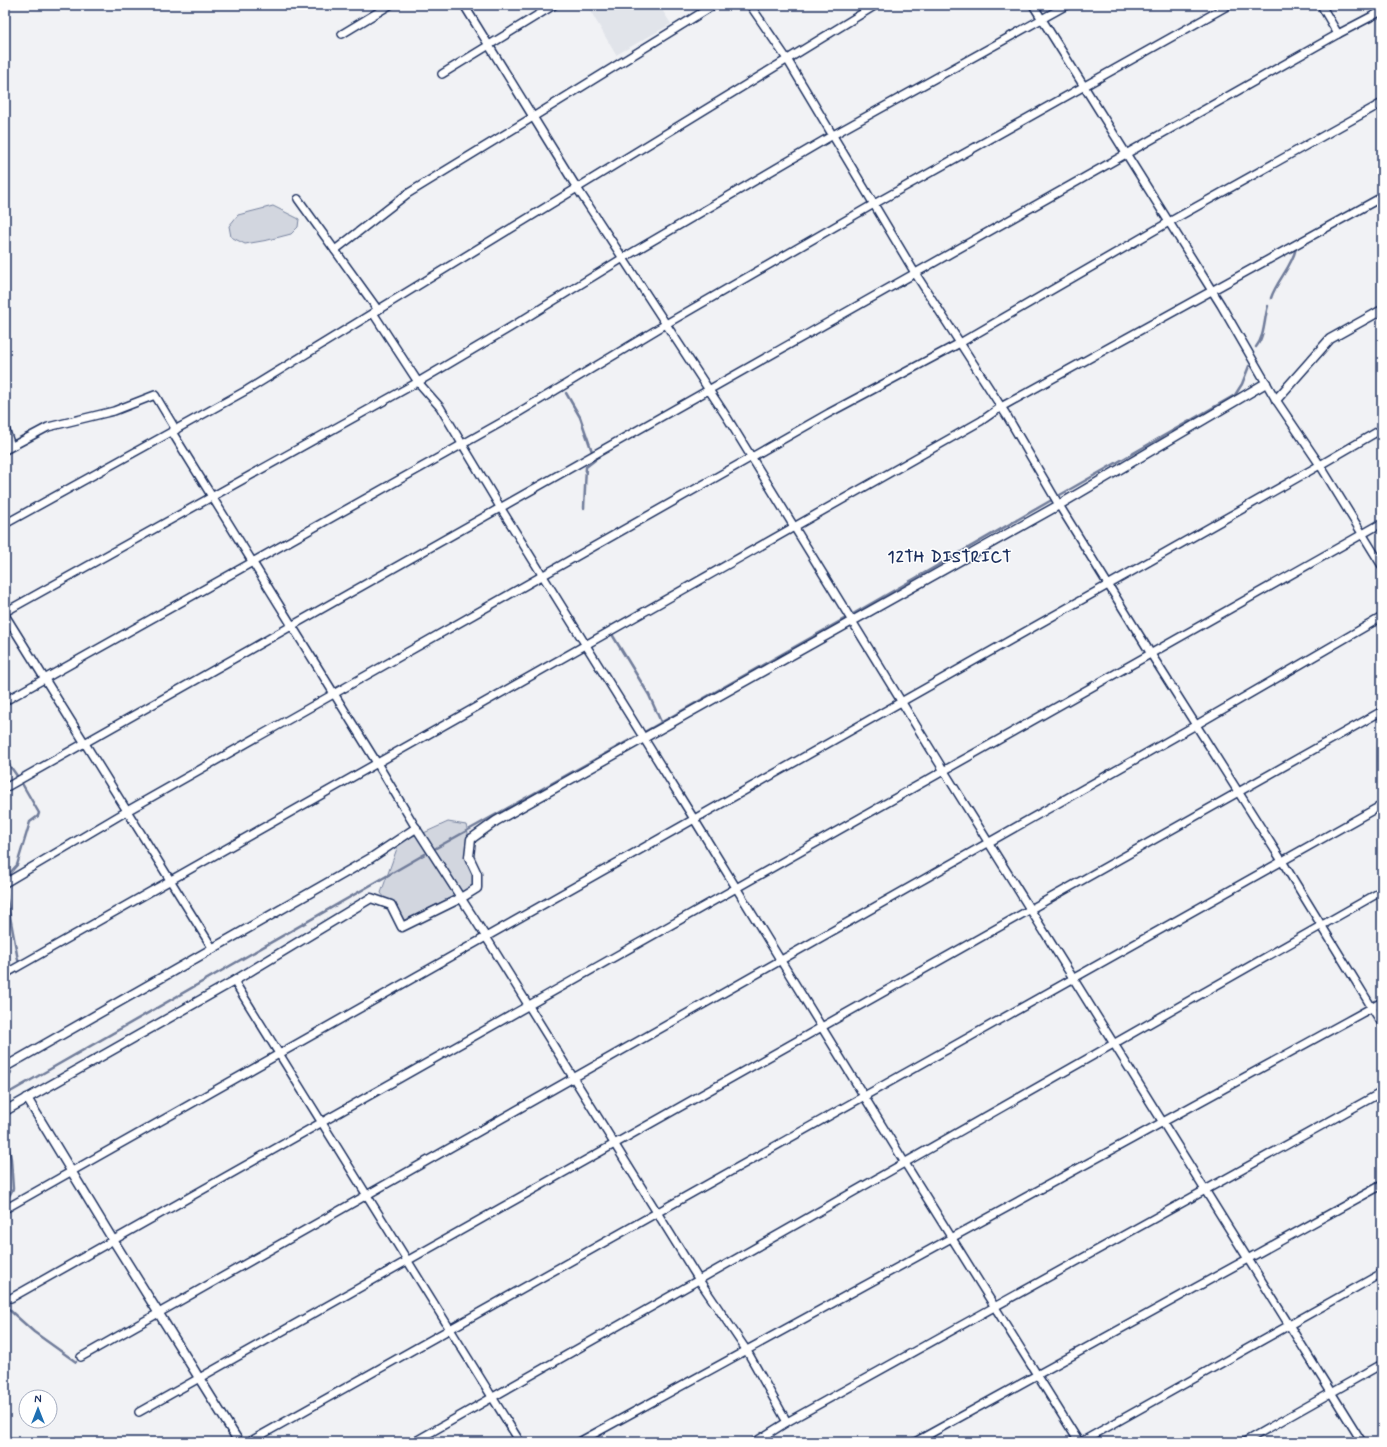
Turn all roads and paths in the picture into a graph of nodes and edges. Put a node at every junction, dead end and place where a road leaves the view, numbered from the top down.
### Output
1 (390, 5) edge
2 (464, 5) edge
3 (554, 5) edge
4 (714, 5) edge
5 (750, 5) edge
6 (876, 5) edge
7 (1033, 5) edge
8 (1067, 5) edge
9 (1229, 5) edge
10 (1321, 5) edge
11 (1382, 11) edge
12 (1042, 19) junction
13 (342, 34) dead end
14 (1338, 34) junction
15 (489, 45) junction
16 (787, 59) junction
17 (442, 74) dead end
18 (1084, 87) junction
19 (1382, 103) edge
20 (533, 117) junction
21 (832, 134) junction
22 (1127, 154) junction
23 (577, 188) junction
24 (1382, 197) edge
25 (298, 199) dead end
26 (874, 204) junction
27 (1169, 222) junction
28 (336, 250) junction
29 (623, 258) junction
30 (915, 273) junction
31 (1212, 290) junction
32 (1382, 310) edge
33 (376, 311) junction
34 (666, 324) junction
35 (960, 343) junction
36 (418, 382) junction
37 (1266, 383) junction
38 (708, 390) junction
39 (1276, 400) junction
40 (1001, 407) junction
41 (5, 428) edge
42 (1382, 429) edge
43 (174, 431) junction
44 (462, 444) junction
45 (8, 448) edge
46 (750, 458) junction
47 (1320, 465) junction
48 (212, 497) junction
49 (1059, 505) junction
50 (500, 507) junction
51 (1382, 523) edge
52 (5, 524) edge
53 (793, 528) junction
54 (1362, 534) junction
55 (253, 562) junction
56 (1382, 566) edge
57 (543, 576) junction
58 (1109, 584) junction
59 (5, 614) edge
60 (1382, 617) edge
61 (852, 621) junction
62 (292, 625) junction
63 (586, 645) junction
64 (1151, 654) junction
65 (44, 679) junction
66 (334, 694) junction
67 (5, 701) edge
68 (902, 702) junction
69 (1382, 711) edge
70 (1196, 725) junction
71 (643, 739) junction
72 (84, 743) junction
73 (377, 763) junction
74 (944, 771) junction
75 (5, 788) edge
76 (1238, 792) junction
77 (1382, 805) edge
78 (127, 811) junction
79 (694, 819) junction
80 (416, 828) junction
81 (988, 842) junction
82 (1282, 861) junction
83 (170, 881) junction
84 (5, 883) edge
85 (736, 888) junction
86 (1382, 891) edge
87 (461, 898) junction
88 (1030, 910) junction
89 (1321, 925) junction
90 (486, 937) junction
91 (213, 949) junction
92 (780, 960) junction
93 (5, 974) edge
94 (1073, 979) junction
95 (234, 981) junction
96 (1382, 1002) edge
97 (528, 1006) junction
98 (1372, 1008) junction
99 (1382, 1024) edge
100 (821, 1027) junction
101 (1114, 1044) junction
102 (279, 1054) junction
103 (6, 1066) edge
104 (573, 1078) junction
105 (1382, 1092) edge
106 (864, 1096) junction
107 (27, 1098) junction
108 (5, 1111) edge
109 (321, 1123) junction
110 (1163, 1123) junction
111 (614, 1144) junction
112 (905, 1163) junction
113 (71, 1171) junction
114 (1382, 1185) edge
115 (1205, 1190) junction
116 (366, 1195) junction
117 (5, 1208) edge
118 (657, 1213) junction
119 (952, 1238) junction
120 (113, 1240) junction
121 (1248, 1258) junction
122 (407, 1261) junction
123 (1382, 1273) edge
124 (699, 1280) junction
125 (11, 1298) dead end
126 (994, 1307) junction
127 (159, 1313) junction
128 (1290, 1325) junction
129 (450, 1329) junction
130 (747, 1351) junction
131 (81, 1357) dead end
132 (1382, 1364) edge
133 (1037, 1375) junction
134 (199, 1378) junction
135 (1332, 1392) junction
136 (492, 1397) junction
137 (139, 1412) dead end
138 (787, 1422) junction
139 (765, 1439) edge
140 (239, 1442) edge
141 (249, 1442) edge
142 (414, 1442) edge
143 (520, 1442) edge
144 (579, 1442) edge
145 (755, 1442) edge
146 (915, 1442) edge
147 (1080, 1442) edge
148 (1244, 1442) edge
149 (1362, 1442) edge

1 - 13 street
2 - 15 street
3 - 15 street
4 - 20 street
5 - 16 street
6 - 16 street
7 - 12 street
8 - 12 street
9 - 18 street
10 - 14 street
11 - 14 street
12 - 18 street
12 - 21 street
14 - 22 street
15 - 17 street
15 - 20 street
16 - 21 street
16 - 23 street
18 - 22 street
18 - 26 street
19 - 27 street
20 - 23 street
20 - 28 street
21 - 26 street
21 - 29 street
22 - 27 street
22 - 30 street
23 - 29 street
23 - 33 street
24 - 31 street
25 - 28 street
26 - 30 street
26 - 34 street
27 - 31 street
27 - 35 street
28 - 33 street
29 - 34 street
29 - 36 street
30 - 35 street
30 - 38 street
31 - 37 street
31 - 40 street
32 - 39 street
33 - 36 street
33 - 43 street
34 - 38 street
34 - 44 street
35 - 40 street
35 - 46 street
36 - 44 street
36 - 48 street
37 - 39 street
37 - 49 street
38 - 46 street
38 - 50 street
39 - 47 street
40 - 49 street
40 - 53 street
41 - 45 street
42 - 47 street
43 - 45 street
43 - 48 street
43 - 52 street
44 - 50 street
44 - 55 street
46 - 53 street
46 - 57 street
47 - 54 street
47 - 58 street
48 - 55 street
48 - 59 street
49 - 58 street
49 - 61 street
50 - 57 street
50 - 62 street
51 - 54 street
53 - 61 street
53 - 63 street
54 - 56 street
54 - 64 street
55 - 62 street
55 - 65 street
57 - 63 street
57 - 66 street
58 - 64 street
58 - 68 street
59 - 65 street
60 - 70 street
61 - 68 street
61 - 71 street
62 - 66 street
62 - 72 street
63 - 71 street
63 - 73 street
64 - 70 street
64 - 74 street
65 - 67 street
65 - 72 street
66 - 73 street
66 - 78 street
68 - 74 street
68 - 79 street
69 - 76 street
70 - 76 street
70 - 81 street
71 - 79 street
71 - 87 street
72 - 75 street
72 - 78 street
73 - 80 street
73 - 83 street
74 - 81 street
74 - 85 street
76 - 82 street
76 - 88 street
77 - 82 street
78 - 83 street
78 - 84 street
79 - 85 street
79 - 90 street
80 - 87 street
80 - 91 street
81 - 88 street
81 - 92 street
82 - 89 street
82 - 94 street
83 - 91 street
83 - 93 street
85 - 92 street
85 - 97 street
86 - 89 street
87 - 90 street
87 - 95 street
88 - 94 street
88 - 100 street
89 - 98 street
89 - 101 street
90 - 97 street
90 - 102 street
91 - 103 street
92 - 100 street
92 - 104 street
94 - 101 street
94 - 106 street
95 - 102 street
95 - 107 street
96 - 98 street
97 - 104 street
97 - 109 street
98 - 99 street
98 - 110 street
100 - 106 street
100 - 111 street
101 - 110 street
101 - 112 street
102 - 109 street
102 - 113 street
104 - 111 street
104 - 116 street
105 - 115 street
106 - 112 street
106 - 118 street
107 - 108 street
107 - 113 street
109 - 116 street
109 - 120 street
110 - 115 street
110 - 119 street
111 - 118 street
111 - 122 street
112 - 119 street
112 - 124 street
113 - 117 street
113 - 120 street
114 - 121 street
115 - 121 street
115 - 126 street
116 - 122 street
116 - 127 street
118 - 124 street
118 - 129 street
119 - 126 street
119 - 130 street
120 - 125 street
120 - 127 street
121 - 128 street
121 - 133 street
122 - 129 street
122 - 134 street
123 - 128 street
124 - 130 street
124 - 136 street
126 - 133 street
126 - 138 street
127 - 131 street
127 - 134 street
128 - 135 street
128 - 147 street
129 - 136 street
129 - 141 street
130 - 138 street
130 - 144 street
132 - 135 street
133 - 146 street
133 - 147 street
134 - 137 street
134 - 140 street
135 - 148 street
135 - 149 street
136 - 142 street
136 - 143 street
138 - 139 street
139 - 145 street

